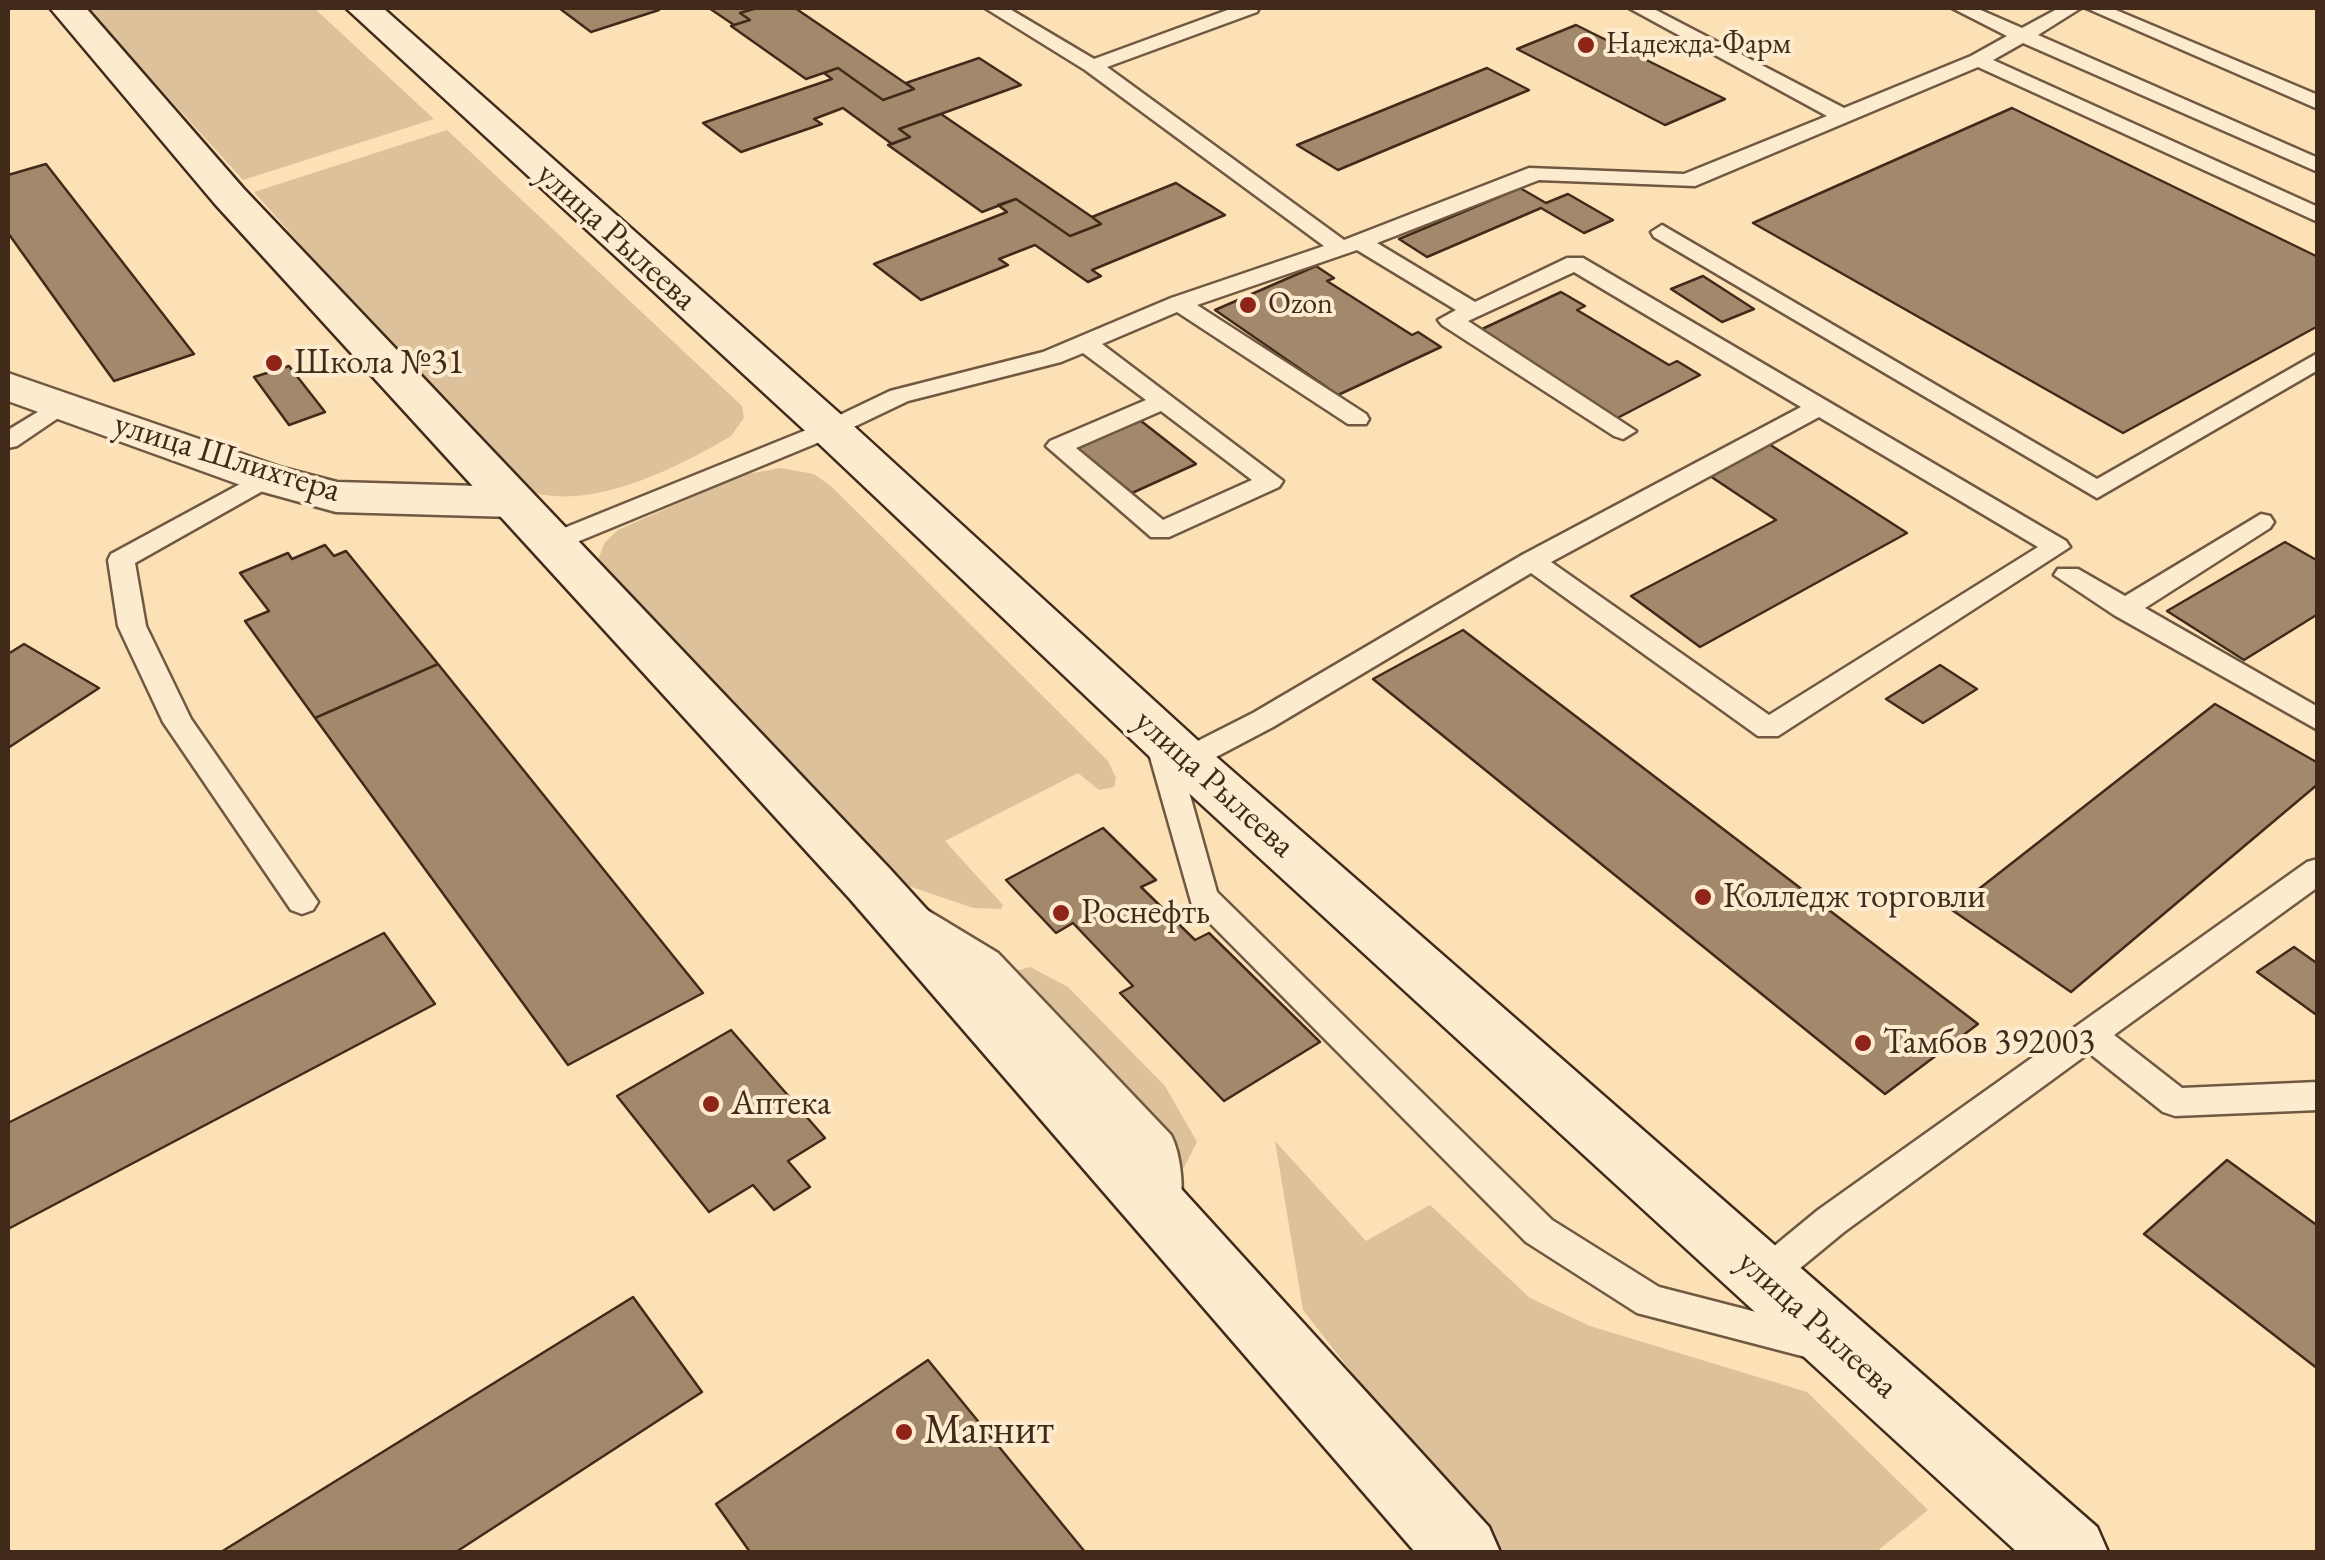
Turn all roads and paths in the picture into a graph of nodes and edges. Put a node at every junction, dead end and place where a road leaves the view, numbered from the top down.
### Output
1 (67, 8) edge
2 (363, 8) edge
3 (995, 8) edge
4 (1250, 8) edge
5 (1638, 8) edge
6 (1961, 8) edge
7 (2072, 8) edge
8 (2096, 8) edge
9 (2020, 36) junction
10 (1978, 60) junction
11 (1092, 66) junction
12 (2318, 102) edge
13 (1845, 117) junction
14 (2318, 166) edge
15 (2318, 215) edge
16 (1662, 232) dead end
17 (1350, 245) junction
18 (1179, 303) junction
19 (1474, 312) junction
20 (1085, 342) junction
21 (2318, 360) edge
22 (8, 386) edge
23 (1162, 402) junction
24 (61, 405) junction
25 (1819, 407) junction
26 (1357, 419) dead end
27 (830, 430) junction
28 (1622, 431) dead end
29 (8, 441) edge
30 (266, 478) junction
31 (513, 502) junction
32 (2261, 522) dead end
33 (550, 543) junction
34 (1532, 561) junction
35 (2068, 575) dead end
36 (2124, 609) junction
37 (2318, 720) edge
38 (1172, 748) junction
39 (2318, 870) edge
40 (302, 902) dead end
41 (2090, 1035) junction
42 (2318, 1096) edge
43 (1762, 1277) junction
44 (1844, 1350) junction
45 (1462, 1552) edge
46 (2072, 1552) edge

1 - 31 main road
2 - 27 main road, улица Рылеева
3 - 11 lane
4 - 11 lane
5 - 13 lane
6 - 9 lane
7 - 9 lane
8 - 12 lane
9 - 10 lane
9 - 14 lane
10 - 13 lane
10 - 15 lane
11 - 17 lane
13 - 17 lane
16 - 21 lane
17 - 18 lane
17 - 19 lane
18 - 20 lane
18 - 26 lane
19 - 25 lane
19 - 28 lane
20 - 23 lane
20 - 27 lane
22 - 24 main road, улица Шлихтера
23 - 23 lane
24 - 29 lane
24 - 30 main road, улица Шлихтера
25 - 34 lane
25 - 34 lane
27 - 33 lane
27 - 38 main road, улица Рылеева
30 - 31 main road, улица Шлихтера
30 - 40 lane
31 - 33 main road
32 - 36 lane
33 - 45 main road
34 - 38 lane
35 - 36 lane
36 - 37 lane
38 - 43 main road, улица Рылеева
38 - 44 lane
39 - 41 lane
41 - 42 lane
41 - 43 lane
43 - 44 main road, улица Рылеева
44 - 46 main road, улица Рылеева

